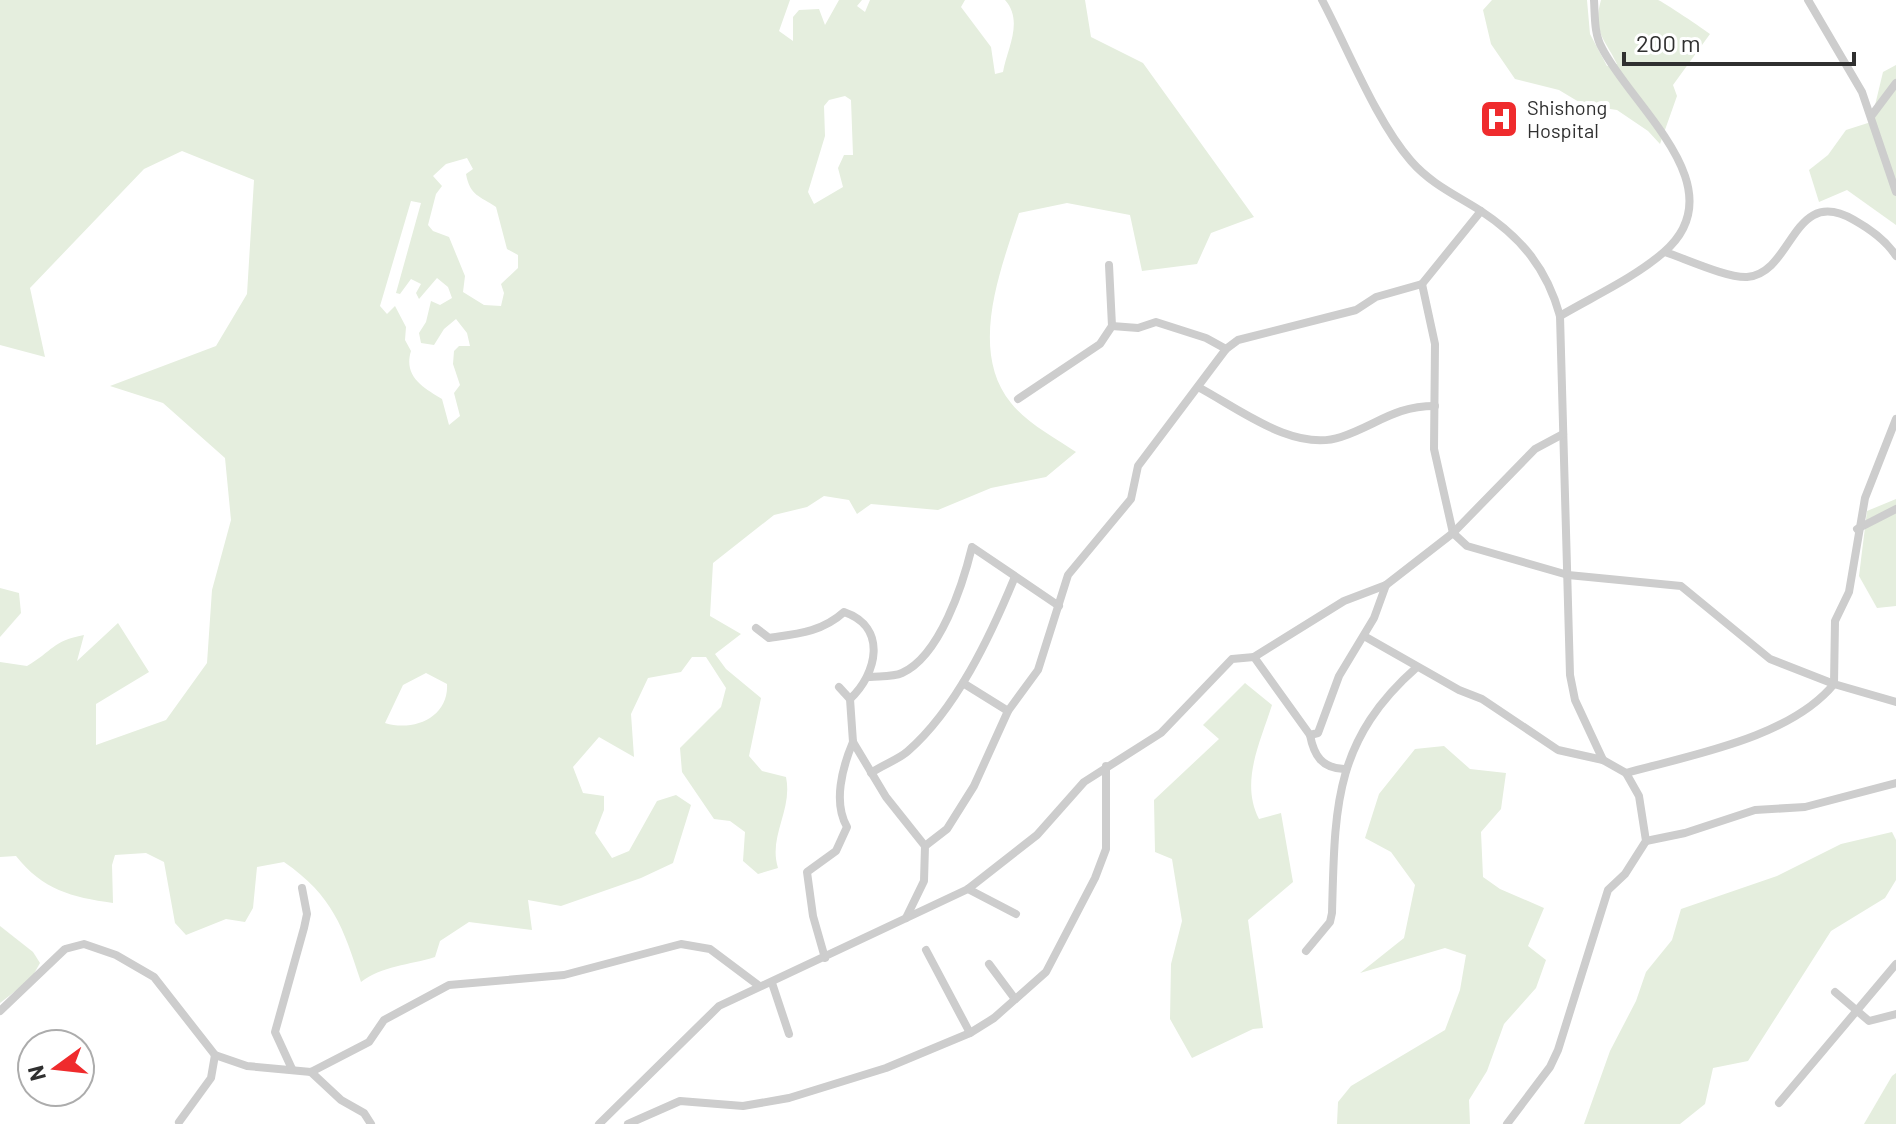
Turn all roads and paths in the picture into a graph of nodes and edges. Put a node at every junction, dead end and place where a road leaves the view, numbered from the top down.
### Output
1 (1322, 0) edge
2 (1594, 0) edge
3 (1808, 0) edge
4 (1896, 83) edge
5 (1872, 115) junction
6 (1896, 192) edge
7 (1481, 211) junction
8 (1665, 252) junction
9 (1896, 256) edge
10 (1109, 265) dead end
11 (1422, 284) junction
12 (1560, 316) junction
13 (1112, 326) junction
14 (1226, 349) junction
15 (1198, 387) junction
16 (1018, 399) dead end
17 (1435, 406) junction
18 (1896, 419) edge
19 (1563, 434) junction
20 (1896, 509) edge
21 (1857, 529) junction
22 (1453, 533) junction
23 (1568, 575) junction
24 (1014, 579) junction
25 (1386, 585) junction
26 (1059, 606) junction
27 (756, 628) dead end
28 (1364, 636) junction
29 (1254, 657) junction
30 (1417, 667) junction
31 (870, 677) junction
32 (963, 683) junction
33 (1834, 684) junction
34 (839, 687) dead end
35 (850, 699) junction
36 (1896, 702) edge
37 (1008, 711) junction
38 (1310, 735) junction
39 (853, 742) junction
40 (1603, 760) junction
41 (1106, 766) junction
42 (1344, 769) junction
43 (871, 773) junction
44 (1626, 773) junction
45 (1896, 783) edge
46 (1646, 841) junction
47 (925, 846) junction
48 (302, 888) dead end
49 (968, 889) junction
50 (1016, 914) dead end
51 (906, 919) junction
52 (926, 950) dead end
53 (1306, 951) dead end
54 (825, 958) junction
55 (989, 964) dead end
56 (1896, 964) edge
57 (772, 983) junction
58 (758, 985) junction
59 (1835, 992) dead end
60 (1015, 999) junction
61 (1857, 1009) junction
62 (0, 1011) edge
63 (1896, 1014) edge
64 (970, 1033) junction
65 (789, 1034) dead end
66 (215, 1055) junction
67 (292, 1069) junction
68 (311, 1072) junction
69 (1779, 1103) dead end
70 (179, 1122) edge
71 (371, 1124) edge
72 (599, 1124) edge
73 (628, 1124) edge
74 (1507, 1124) edge

1 - 7 street
2 - 8 street
3 - 5 street
4 - 5 street
5 - 6 street
7 - 11 street
7 - 12 street
8 - 9 street
8 - 12 street
10 - 13 street
11 - 14 street
11 - 17 street
12 - 19 street
13 - 14 street
13 - 16 street
14 - 15 street
15 - 17 street
15 - 26 street
17 - 22 street
18 - 21 street
19 - 22 street
19 - 23 street
20 - 21 street
21 - 33 street
22 - 23 street
22 - 25 street
23 - 33 street
23 - 40 street
24 - 26 street
24 - 31 street
24 - 32 street
25 - 28 street
25 - 29 street
26 - 37 street
27 - 31 street
28 - 30 street
28 - 38 street
29 - 38 street
29 - 41 street
30 - 40 street
30 - 42 street
31 - 35 street
32 - 37 street
32 - 43 street
33 - 36 street
33 - 44 street
34 - 35 street
35 - 39 street
37 - 47 street
38 - 42 street
39 - 43 street
39 - 54 street
40 - 44 street
41 - 49 street
41 - 60 street
42 - 53 street
43 - 47 street
44 - 46 street
45 - 46 street
46 - 74 street
47 - 51 street
48 - 67 street
49 - 50 street
49 - 51 street
51 - 54 street
52 - 64 street
54 - 57 street
55 - 60 street
56 - 61 street
57 - 58 street
57 - 65 street
58 - 68 street
58 - 72 street
59 - 61 street
60 - 64 street
61 - 63 street
61 - 69 street
62 - 66 street
64 - 73 street
66 - 67 street
66 - 70 street
67 - 68 street
68 - 71 street

